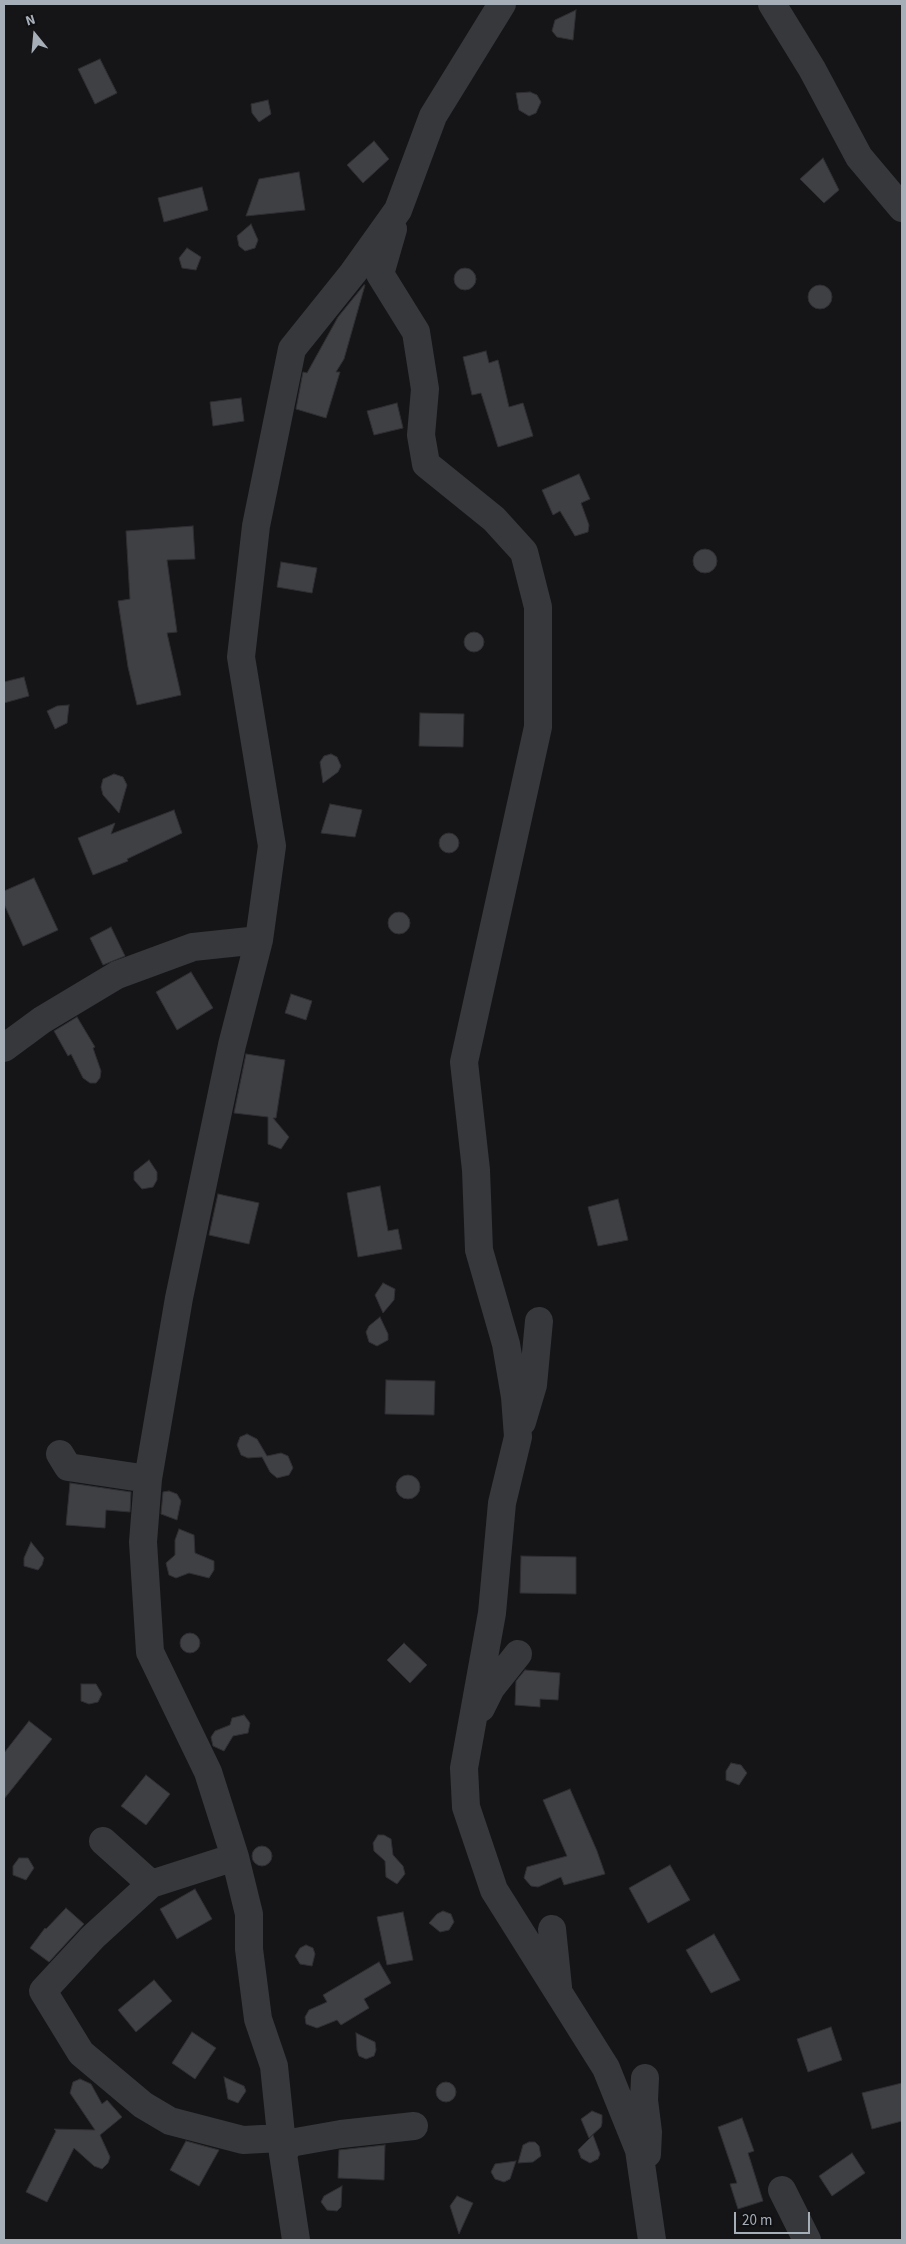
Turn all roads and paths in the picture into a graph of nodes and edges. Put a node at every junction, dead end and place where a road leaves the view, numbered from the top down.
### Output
1 (502, 4) edge
2 (772, 4) edge
3 (902, 208) edge
4 (398, 210) junction
5 (259, 940) junction
6 (4, 1048) edge
7 (539, 1321) dead end
8 (518, 1437) junction
9 (60, 1454) dead end
10 (148, 1479) junction
11 (518, 1654) dead end
12 (471, 1727) junction
13 (103, 1841) dead end
14 (235, 1857) junction
15 (151, 1884) junction
16 (552, 1928) dead end
17 (559, 1996) junction
18 (645, 2078) dead end
19 (414, 2126) dead end
20 (282, 2146) junction
21 (782, 2190) dead end
22 (637, 2198) junction
23 (296, 2240) edge
24 (636, 2240) edge
25 (652, 2240) edge
26 (807, 2240) edge

1 - 4 street
2 - 3 street
4 - 5 street
4 - 8 street
5 - 6 street
5 - 10 street
7 - 8 street
8 - 12 street
9 - 10 street
10 - 14 street
11 - 12 street
12 - 17 street
13 - 15 street
14 - 15 street
14 - 20 street
15 - 20 street
16 - 17 street
17 - 22 street
18 - 22 street
19 - 20 street
20 - 23 street
21 - 26 street
22 - 24 street
22 - 25 street

